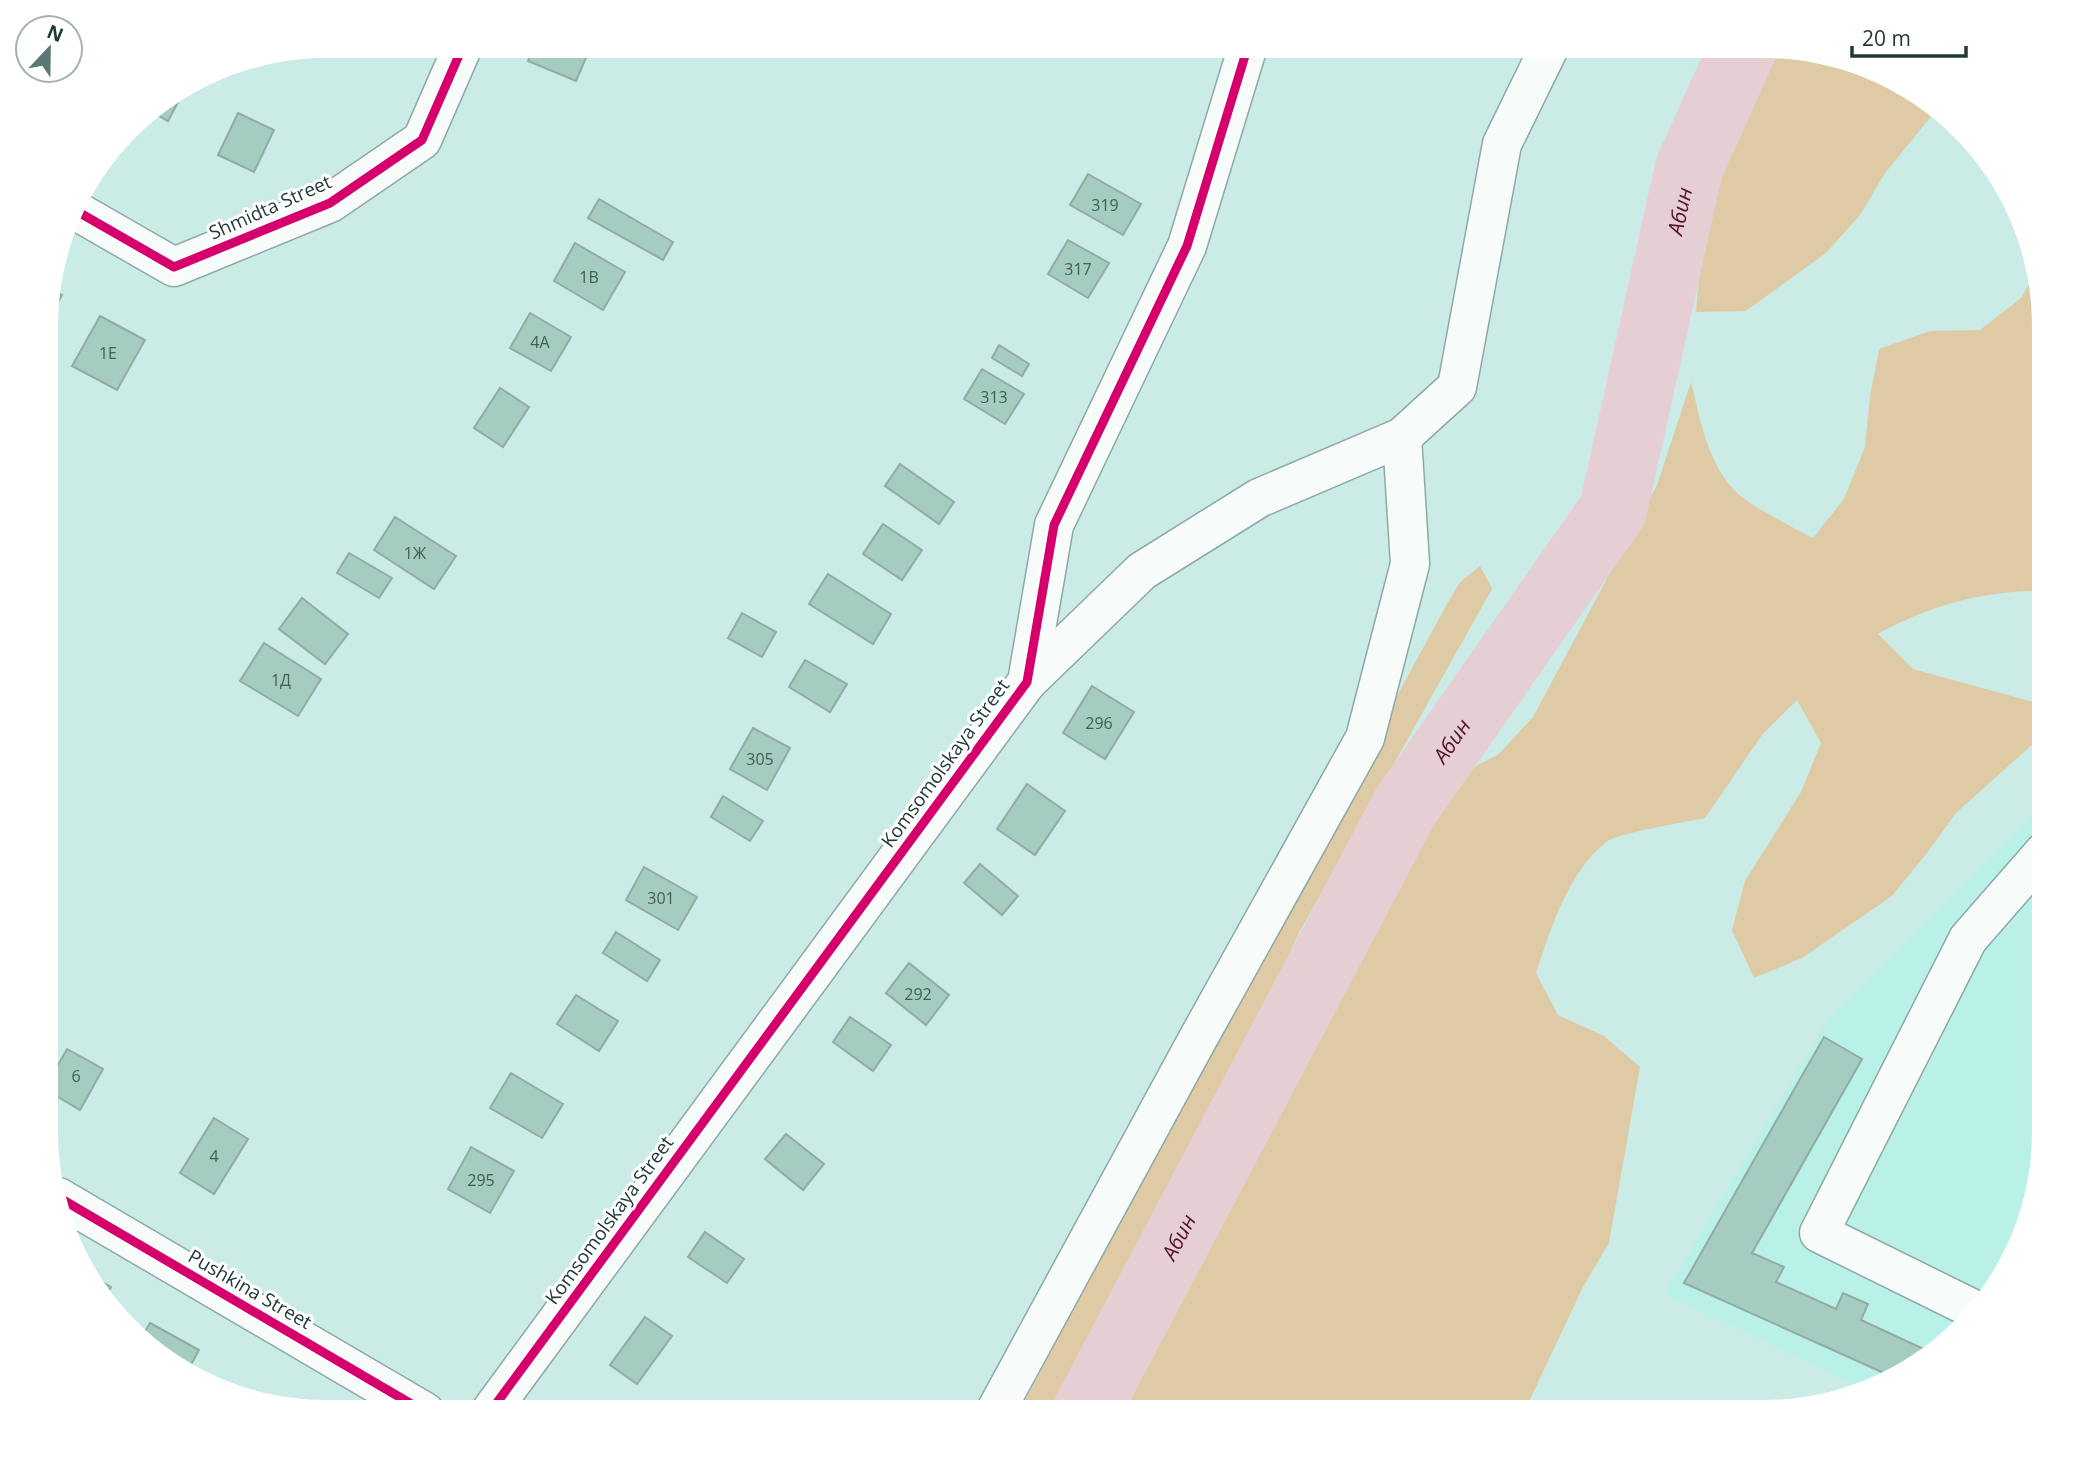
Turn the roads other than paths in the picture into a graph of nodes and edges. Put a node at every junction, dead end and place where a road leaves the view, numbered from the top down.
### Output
1 (458, 58) edge
2 (1244, 58) edge
3 (1544, 58) edge
4 (82, 215) edge
5 (1402, 437) junction
6 (1027, 682) junction
7 (2032, 866) edge
8 (67, 1201) edge
9 (1968, 1307) edge
10 (405, 1400) edge
11 (499, 1400) edge
12 (1002, 1400) edge

1 - 4 street, Shmidta Street
2 - 6 street, Komsomolskaya Street
3 - 5 street
5 - 6 street
5 - 12 street
6 - 11 street, Komsomolskaya Street
7 - 9 street
8 - 10 street, Pushkina Street

